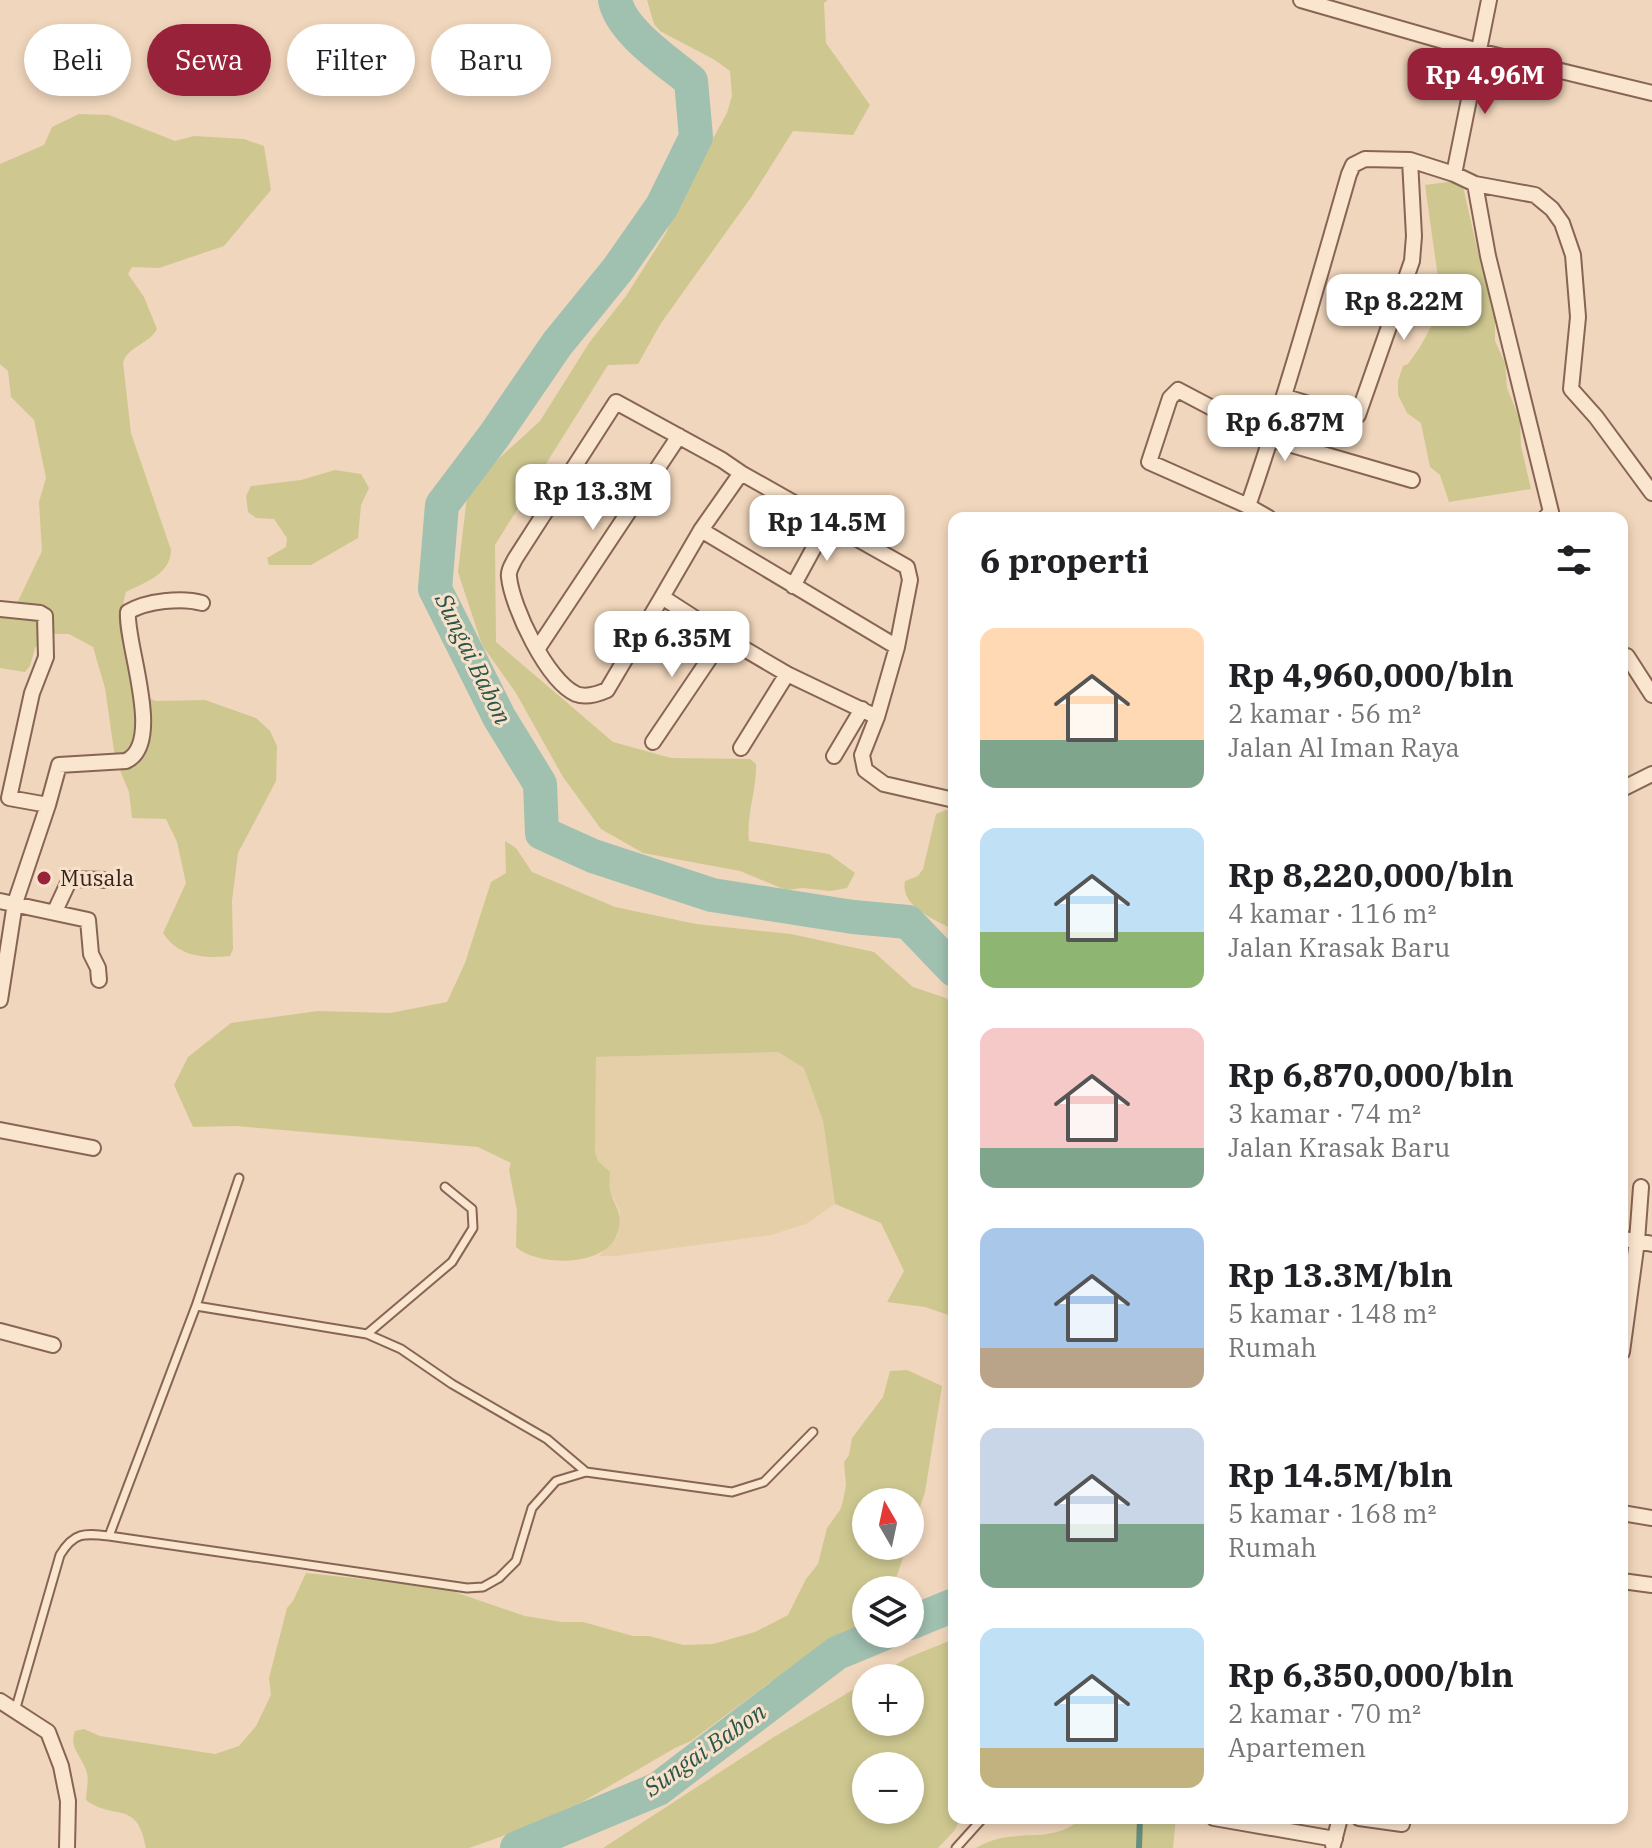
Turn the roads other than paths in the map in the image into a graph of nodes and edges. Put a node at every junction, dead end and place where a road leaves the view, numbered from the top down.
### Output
1 (1301, 0) edge
2 (1489, 0) edge
3 (1478, 51) junction
4 (1652, 93) edge
5 (1410, 160) junction
6 (1454, 174) junction
7 (1475, 184) junction
8 (1286, 397) junction
9 (679, 436) junction
10 (1271, 439) junction
11 (741, 473) junction
12 (1412, 480) dead end
13 (1652, 493) edge
14 (1248, 506) junction
15 (1258, 512) edge
16 (1551, 512) edge
17 (828, 522) junction
18 (701, 530) junction
19 (793, 586) junction
20 (662, 597) junction
21 (202, 603) dead end
22 (0, 609) edge
23 (724, 637) junction
24 (897, 647) junction
25 (538, 648) junction
26 (1628, 658) edge
27 (787, 674) junction
28 (1652, 695) edge
29 (862, 709) junction
30 (877, 717) junction
31 (653, 742) dead end
32 (741, 748) dead end
33 (834, 756) dead end
34 (1652, 774) edge
35 (1628, 786) edge
36 (4, 798) edge
37 (948, 799) edge
38 (48, 805) junction
39 (105, 880) dead end
40 (8, 902) edge
41 (55, 911) junction
42 (99, 980) dead end
43 (0, 1000) edge
44 (0, 1130) edge
45 (93, 1148) dead end
46 (239, 1178) dead end
47 (445, 1187) dead end
48 (1641, 1187) dead end
49 (1637, 1242) edge
50 (196, 1306) junction
51 (1628, 1308) edge
52 (0, 1331) edge
53 (367, 1334) junction
54 (53, 1345) dead end
55 (813, 1432) dead end
56 (586, 1472) junction
57 (1628, 1514) edge
58 (1652, 1518) edge
59 (109, 1536) junction
60 (1628, 1582) edge
61 (1652, 1585) edge
62 (0, 1701) edge
63 (15, 1711) junction
64 (978, 1824) edge
65 (1243, 1824) edge
66 (1334, 1843) edge
67 (67, 1848) edge
68 (956, 1848) edge

1 - 3 street
2 - 3 street
3 - 4 street
3 - 6 street
5 - 6 street
5 - 8 street
5 - 8 street
6 - 7 street
7 - 13 street
7 - 16 street
8 - 10 street
9 - 11 street
9 - 25 street
9 - 25 street
10 - 12 street
10 - 14 street
10 - 14 street
11 - 17 street
11 - 18 street
14 - 15 street
17 - 19 street
17 - 24 street
18 - 19 street
18 - 20 street
19 - 24 street
20 - 23 street
20 - 25 street
21 - 38 street
22 - 36 street
23 - 27 street
23 - 31 street
24 - 30 street
26 - 28 street
27 - 29 street
27 - 32 street
29 - 30 street
29 - 33 street
30 - 37 street
34 - 35 street
36 - 38 street
38 - 40 street
39 - 41 street
40 - 41 street
40 - 43 street
41 - 42 street
44 - 45 street
46 - 50 lane
47 - 53 lane
48 - 49 street
49 - 51 street
50 - 53 lane
50 - 59 lane
52 - 54 street
53 - 56 lane
55 - 56 lane
56 - 59 lane
57 - 58 street
59 - 63 lane
60 - 61 street
62 - 63 street
63 - 67 street
64 - 68 lane
65 - 66 street

